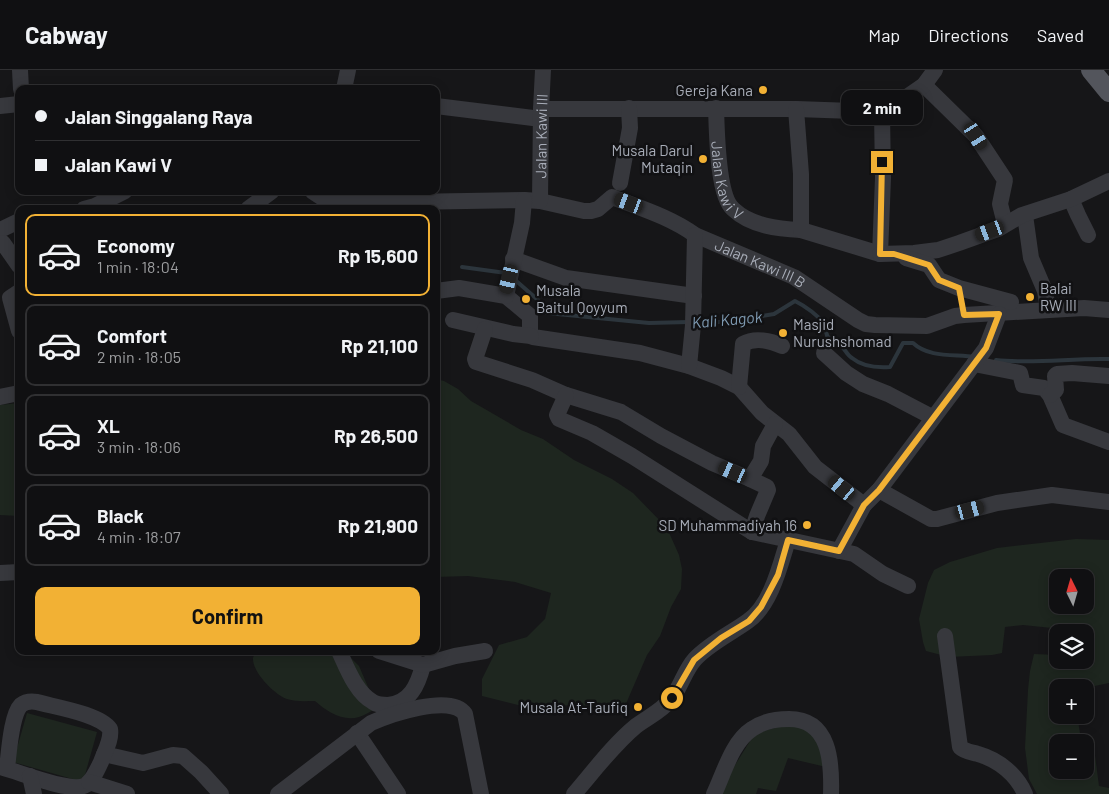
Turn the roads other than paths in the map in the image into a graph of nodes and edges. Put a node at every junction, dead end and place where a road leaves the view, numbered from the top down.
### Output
1 (20, 70) edge
2 (348, 70) edge
3 (543, 70) edge
4 (935, 70) edge
5 (1091, 70) edge
6 (21, 85) edge
7 (345, 85) edge
8 (924, 85) junction
9 (1109, 92) edge
10 (15, 104) edge
11 (0, 106) edge
12 (440, 106) edge
13 (629, 108) junction
14 (716, 108) junction
15 (796, 109) junction
16 (882, 112) junction
17 (541, 114) junction
18 (1109, 181) edge
19 (620, 183) dead end
20 (112, 195) edge
21 (267, 195) edge
22 (317, 199) edge
23 (1071, 199) junction
24 (524, 200) junction
25 (540, 201) junction
26 (90, 202) edge
27 (253, 205) edge
28 (1025, 214) junction
29 (1005, 224) junction
30 (15, 227) edge
31 (801, 230) junction
32 (695, 234) junction
33 (1088, 235) dead end
34 (6, 239) edge
35 (887, 254) junction
36 (15, 258) edge
37 (511, 270) junction
38 (959, 288) junction
39 (440, 290) edge
40 (506, 296) junction
41 (694, 296) junction
42 (10, 299) edge
43 (1005, 308) junction
44 (1048, 309) junction
45 (1109, 310) edge
46 (964, 315) junction
47 (15, 317) edge
48 (453, 320) dead end
49 (486, 328) junction
50 (531, 336) junction
51 (782, 346) dead end
52 (824, 353) dead end
53 (979, 357) junction
54 (689, 366) junction
55 (1109, 376) edge
56 (739, 388) junction
57 (15, 394) edge
58 (566, 395) junction
59 (1050, 395) junction
60 (0, 396) edge
61 (932, 417) junction
62 (775, 424) junction
63 (1109, 442) edge
64 (750, 479) junction
65 (879, 490) junction
66 (1109, 502) edge
67 (864, 505) junction
68 (752, 532) junction
69 (788, 540) junction
70 (839, 551) junction
71 (15, 572) edge
72 (0, 573) edge
73 (908, 586) dead end
74 (945, 636) dead end
75 (485, 651) dead end
76 (341, 655) edge
77 (392, 655) edge
78 (423, 665) junction
79 (368, 699) junction
80 (361, 730) junction
81 (104, 754) junction
82 (3, 768) edge
83 (30, 776) junction
84 (89, 782) junction
85 (62, 790) edge
86 (34, 794) edge
87 (127, 794) edge
88 (221, 794) edge
89 (278, 794) edge
90 (398, 794) edge
91 (481, 794) edge
92 (574, 794) edge
93 (714, 794) edge
94 (831, 794) edge
95 (1026, 794) edge

1 - 6 street
2 - 7 street
3 - 17 street, Jalan Kawi III
4 - 8 street
5 - 9 main road
8 - 16 street
8 - 29 street
10 - 11 street
12 - 17 street
13 - 14 street
13 - 17 street
13 - 19 street
14 - 15 street
14 - 31 street, Jalan Kawi V
15 - 16 street
15 - 31 street
16 - 35 street
17 - 25 street, Jalan Kawi III
18 - 23 street
20 - 26 street
21 - 27 street
22 - 24 street, Jalan Kawi III B
23 - 28 street
23 - 33 street
24 - 25 street, Jalan Kawi III B
24 - 37 street
25 - 32 street, Jalan Kawi III B
28 - 29 street
28 - 44 street
29 - 35 street
30 - 34 street
31 - 35 street, Jalan Kawi V
32 - 41 street
32 - 46 street, Jalan Kawi III B
34 - 36 street
35 - 38 street, Jalan Kawi V
37 - 40 street
37 - 41 street
38 - 43 street, Jalan Kawi V
38 - 46 street
39 - 40 street
40 - 50 street
41 - 54 street
42 - 47 street
43 - 44 street, Jalan Kawi III B
43 - 46 street, Jalan Kawi III B
43 - 53 street
44 - 45 street, Jalan Kawi III B
48 - 49 street
49 - 50 street
49 - 58 street
50 - 54 street
51 - 56 street
52 - 61 street
53 - 59 street
53 - 61 street
54 - 56 street
55 - 59 street
56 - 62 street
57 - 60 street
58 - 64 street
58 - 68 street
59 - 63 street
61 - 65 street
62 - 64 street
62 - 67 street
64 - 68 street
65 - 66 street
65 - 67 street
67 - 70 street
68 - 69 street
69 - 70 street
69 - 92 street
70 - 73 street
71 - 72 street
74 - 95 street
75 - 78 street
76 - 79 street
77 - 78 street
78 - 79 street
79 - 80 street
80 - 89 street
80 - 90 street
80 - 91 street
81 - 82 street
81 - 84 street
81 - 88 street
82 - 83 street
83 - 85 street
83 - 86 street
84 - 85 street
84 - 87 street
93 - 94 street

